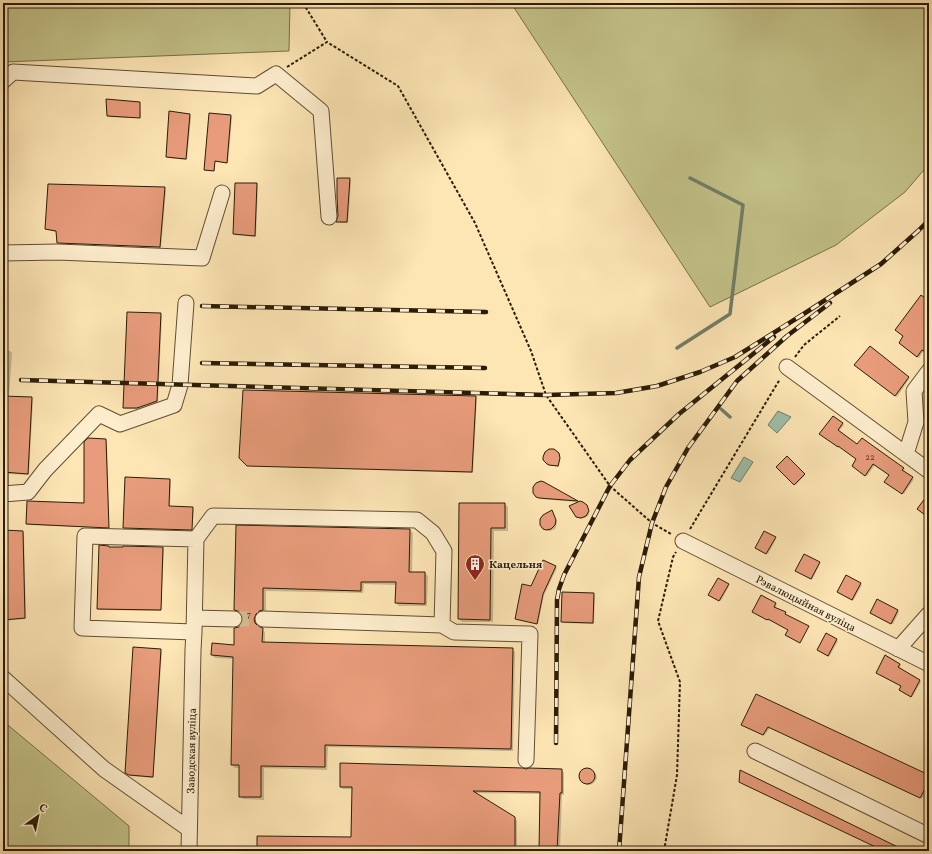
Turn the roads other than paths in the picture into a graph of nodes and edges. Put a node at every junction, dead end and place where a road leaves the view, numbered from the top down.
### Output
1 (3, 80) edge
2 (222, 194) dead end
3 (329, 217) dead end
4 (3, 253) edge
5 (186, 303) dead end
6 (787, 367) road end
7 (929, 371) edge
8 (906, 454) junction
9 (929, 471) edge
10 (3, 494) edge
11 (196, 539) junction
12 (683, 541) road end
13 (929, 614) edge
14 (234, 619) tunnel mouth
15 (263, 619) tunnel mouth
16 (442, 624) junction
17 (195, 625) junction
18 (898, 649) junction
19 (929, 664) edge
20 (3, 678) edge
21 (755, 751) dead end
22 (526, 760) dead end
23 (189, 829) junction
24 (929, 836) edge
25 (189, 851) edge

1 - 3 street
2 - 4 street
5 - 10 street
6 - 8 street
7 - 8 street
8 - 9 street
11 - 16 street
11 - 17 street, Заводская вуліца
11 - 17 street
12 - 18 street, Рэвалюцыйная вуліца
13 - 18 street
14 - 17 street
15 - 16 street
16 - 22 street
17 - 23 street, Заводская вуліца
18 - 19 street, Рэвалюцыйная вуліца
20 - 23 street
21 - 24 street
23 - 25 street, Заводская вуліца

